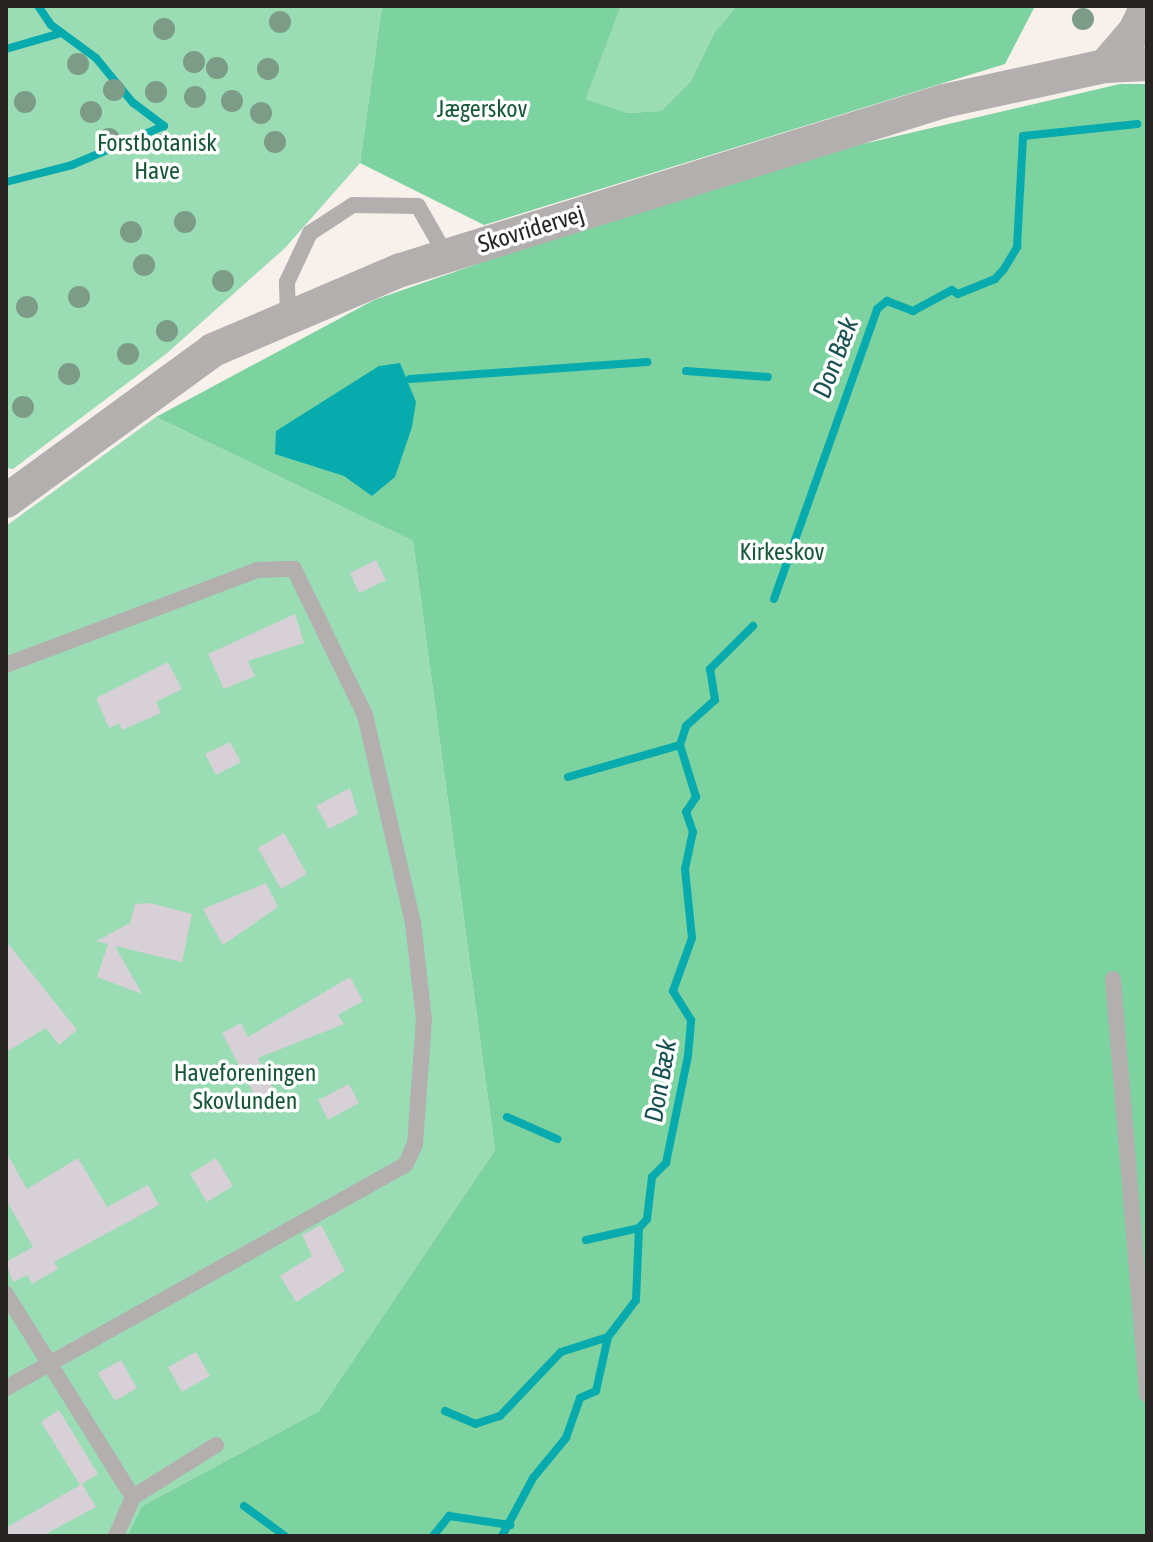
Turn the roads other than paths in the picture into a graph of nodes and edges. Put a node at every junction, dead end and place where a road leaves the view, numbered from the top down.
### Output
1 (1147, 6) edge
2 (1147, 64) edge
3 (1105, 66) junction
4 (446, 255) junction
5 (288, 314) junction
6 (6, 501) edge
7 (6, 665) edge
8 (1113, 979) dead end
9 (6, 1294) edge
10 (48, 1362) junction
11 (6, 1388) edge
12 (1147, 1395) edge
13 (216, 1445) dead end
14 (133, 1497) junction
15 (116, 1536) edge

1 - 3 street
2 - 3 street, Skovridervej
3 - 4 street, Skovridervej
4 - 5 street, Skovridervej
4 - 5 lane
5 - 6 street, Skovridervej
7 - 10 lane
8 - 12 lane
9 - 10 lane
10 - 11 lane
10 - 14 lane
13 - 14 lane
14 - 15 lane

